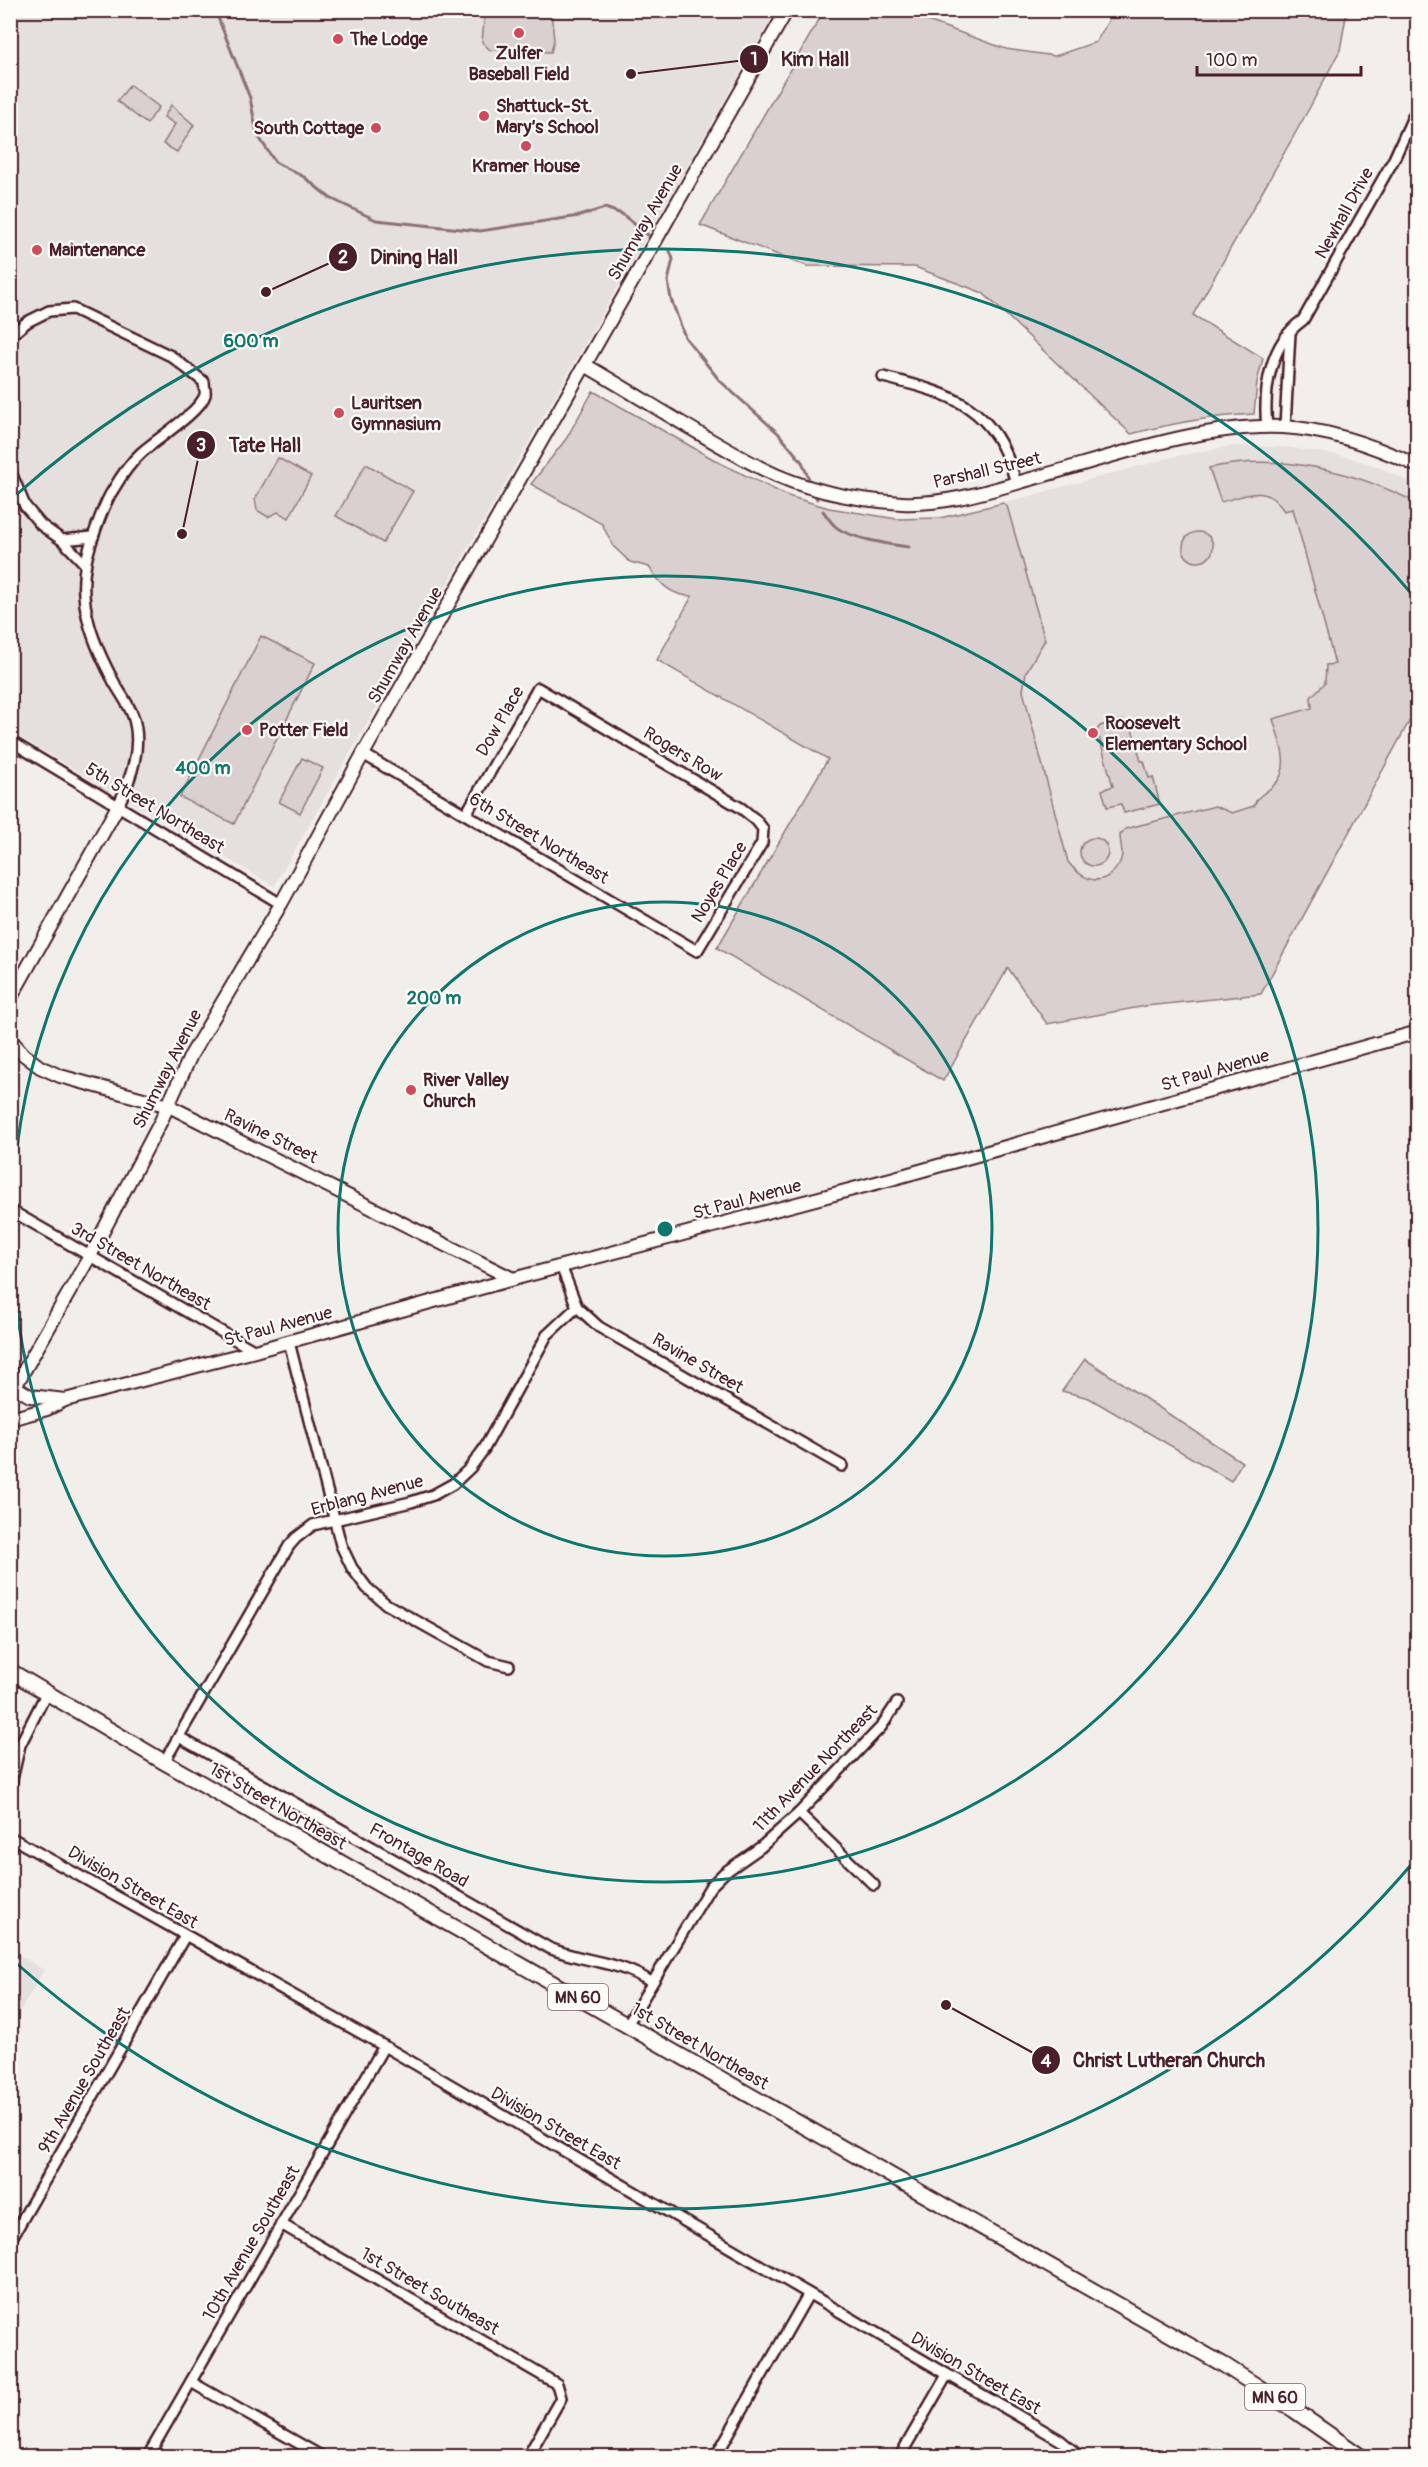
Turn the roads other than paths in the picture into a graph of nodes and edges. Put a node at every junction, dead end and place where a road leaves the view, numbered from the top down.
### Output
1 (787, 10) edge
2 (1418, 106) edge
3 (1290, 330) junction
4 (10, 336) edge
5 (585, 366) junction
6 (883, 377) dead end
7 (1267, 427) junction
8 (1285, 427) junction
9 (1418, 466) edge
10 (10, 470) edge
11 (1016, 483) junction
12 (93, 537) junction
13 (62, 540) junction
14 (85, 564) junction
15 (580, 713) joint
16 (10, 741) edge
17 (363, 754) junction
18 (119, 804) junction
19 (466, 814) junction
20 (763, 829) joint
21 (281, 904) junction
22 (697, 951) joint
23 (10, 999) edge
24 (1418, 1032) edge
25 (10, 1039) edge
26 (169, 1106) junction
27 (10, 1210) edge
28 (90, 1256) junction
29 (561, 1266) junction
30 (513, 1279) junction
31 (577, 1306) junction
32 (289, 1342) junction
33 (255, 1351) junction
34 (13, 1391) edge
35 (65, 1400) junction
36 (10, 1419) edge
37 (842, 1466) dead end
38 (334, 1521) junction
39 (509, 1666) dead end
40 (10, 1671) edge
41 (47, 1692) junction
42 (897, 1703) dead end
43 (178, 1737) junction
44 (164, 1761) junction
45 (10, 1788) edge
46 (800, 1813) junction
47 (10, 1837) edge
48 (874, 1885) dead end
49 (185, 1936) junction
50 (651, 1982) junction
51 (627, 2025) junction
52 (384, 2046) junction
53 (281, 2224) junction
54 (10, 2241) edge
55 (808, 2295) junction
56 (947, 2375) junction
57 (191, 2382) junction
58 (148, 2457) edge
59 (321, 2457) edge
60 (528, 2457) edge
61 (716, 2457) edge
62 (900, 2457) edge
63 (1079, 2457) edge
64 (1360, 2457) edge

1 - 5 street, Shumway Avenue
2 - 3 street, Newhall Drive
3 - 7 street, Newhall Drive
3 - 8 street
4 - 12 street
5 - 11 street, Parshall Street
5 - 17 street, Shumway Avenue
6 - 11 street
7 - 8 street, Parshall Street
7 - 11 street, Parshall Street
8 - 9 street, Parshall Street
10 - 13 street
12 - 13 street
12 - 14 street
13 - 14 street
14 - 18 street
15 - 19 street, Dow Place
15 - 20 street, Rogers Row
16 - 18 street, 5th Street Northeast
17 - 19 street, 6th Street Northeast
17 - 21 street, Shumway Avenue
18 - 21 street, 5th Street Northeast
18 - 23 street
19 - 22 street, 6th Street Northeast
20 - 22 street, Noyes Place
21 - 26 street, Shumway Avenue
24 - 29 street, St Paul Avenue
25 - 26 street, Ravine Street
26 - 28 street, Shumway Avenue
26 - 30 street, Ravine Street
27 - 28 street, 3rd Street Northeast
28 - 33 street, 3rd Street Northeast
28 - 34 street, Shumway Avenue
29 - 30 street, St Paul Avenue
29 - 31 street, Ravine Street
30 - 32 street, St Paul Avenue
31 - 37 street, Ravine Street
31 - 38 street, Erblang Avenue
32 - 33 street, St Paul Avenue
32 - 38 street
33 - 35 street, St Paul Avenue
34 - 35 street, St Paul Avenue
35 - 36 street
38 - 39 street
38 - 43 street, Erblang Avenue
40 - 41 main road, 1st Street Northeast / MN 60
41 - 44 main road, 1st Street Northeast / MN 60
41 - 45 street
42 - 46 street, 11th Avenue Northeast
43 - 44 street, Erblang Avenue
43 - 50 street, Frontage Road
44 - 51 main road, 1st Street Northeast / MN 60
46 - 48 street
46 - 50 street, 11th Avenue Northeast
47 - 49 street, Division Street East
49 - 52 street, Division Street East
49 - 54 street, 9th Avenue Southeast
50 - 51 street, 11th Avenue Northeast
51 - 64 main road, 1st Street Northeast / MN 60
52 - 53 street, 10th Avenue Southeast
52 - 55 street, Division Street East
53 - 57 street, 10th Avenue Southeast
53 - 60 street, 1st Street Southeast
55 - 56 street, Division Street East
55 - 61 street
56 - 62 street
56 - 63 street, Division Street East
57 - 58 street, 10th Avenue Southeast
57 - 59 street

